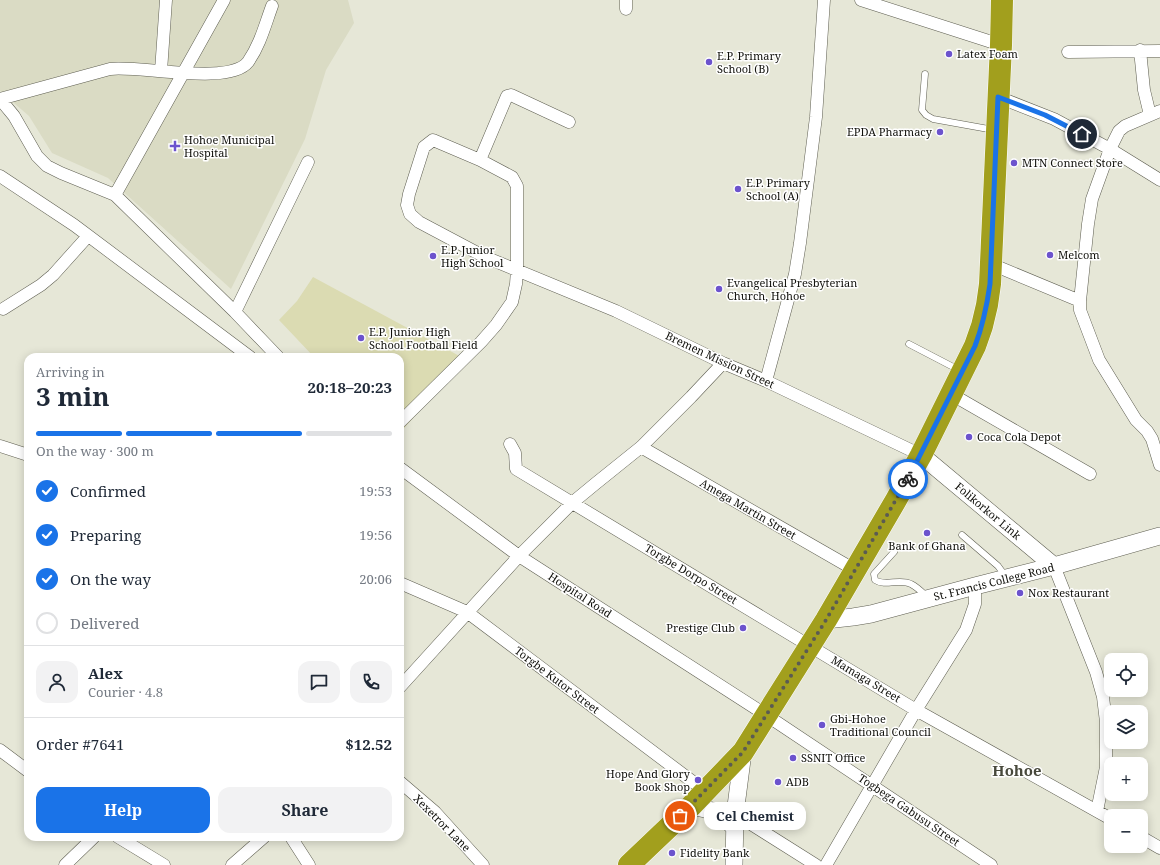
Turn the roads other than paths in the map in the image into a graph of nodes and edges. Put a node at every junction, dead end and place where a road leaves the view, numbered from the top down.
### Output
1 (166, 0) edge
2 (224, 0) edge
3 (824, 0) edge
4 (861, 0) edge
5 (1002, 0) edge
6 (272, 6) dead end
7 (1001, 45) junction
8 (1140, 50) junction
9 (1160, 51) edge
10 (1068, 52) dead end
11 (161, 71) junction
12 (183, 74) junction
13 (926, 74) dead end
14 (998, 97) junction
15 (1155, 113) edge
16 (568, 122) dead end
17 (997, 131) junction
18 (1110, 148) junction
19 (480, 160) junction
20 (308, 162) dead end
21 (0, 176) edge
22 (1160, 180) edge
23 (115, 195) junction
24 (88, 236) junction
25 (990, 264) junction
26 (517, 270) junction
27 (1080, 301) junction
28 (3, 308) dead end
29 (235, 312) junction
30 (909, 344) dead end
31 (245, 353) edge
32 (274, 353) edge
33 (723, 363) junction
34 (962, 372) junction
35 (766, 381) junction
36 (951, 394) junction
37 (404, 418) edge
38 (510, 444) dead end
39 (0, 446) edge
40 (641, 447) junction
41 (24, 454) edge
42 (921, 455) junction
43 (1160, 465) edge
44 (404, 471) edge
45 (1090, 474) dead end
46 (572, 503) junction
47 (962, 535) dead end
48 (1160, 536) edge
49 (894, 552) dead end
50 (519, 556) junction
51 (1054, 566) junction
52 (855, 570) junction
53 (1007, 578) junction
54 (404, 585) edge
55 (975, 586) junction
56 (929, 598) junction
57 (467, 612) junction
58 (826, 620) junction
59 (810, 645) junction
60 (404, 683) edge
61 (916, 710) junction
62 (766, 715) junction
63 (0, 750) edge
64 (743, 752) junction
65 (24, 768) edge
66 (404, 785) edge
67 (872, 785) junction
68 (698, 799) junction
69 (1097, 811) junction
70 (1104, 815) edge
71 (735, 821) junction
72 (90, 841) edge
73 (125, 841) edge
74 (259, 841) edge
75 (294, 841) edge
76 (1148, 841) edge
77 (1160, 848) edge
78 (65, 865) edge
79 (164, 865) edge
80 (232, 865) edge
81 (309, 865) edge
82 (483, 865) edge
83 (629, 865) edge
84 (734, 865) edge
85 (816, 865) edge
86 (826, 865) edge
87 (991, 865) edge

1 - 11 street
2 - 12 street
3 - 35 street
4 - 7 street
5 - 7 highway
6 - 12 street
7 - 14 highway
8 - 9 street
8 - 10 street
8 - 15 street
11 - 12 street
11 - 23 street
12 - 23 street
13 - 17 lane
14 - 17 highway
14 - 18 street
15 - 18 street
16 - 19 street
17 - 25 highway
18 - 22 street
18 - 27 street
19 - 26 street
19 - 26 street, Bremen Mission Street
20 - 29 street
21 - 24 street
23 - 29 street
24 - 28 street
24 - 31 street
25 - 27 street
25 - 34 highway
26 - 33 street, Bremen Mission Street
26 - 37 street
27 - 43 street
29 - 32 street
30 - 34 lane
33 - 35 street, Bremen Mission Street
33 - 40 street
34 - 36 highway
35 - 42 street, Bremen Mission Street
36 - 42 highway
36 - 45 street
38 - 46 street, Torgbe Dorpo Street
39 - 41 street
40 - 46 street
40 - 52 street, Amega Martin Street
42 - 51 main road, Folikorkor Link
42 - 52 highway
44 - 50 street, Hospital Road
46 - 50 street
46 - 59 street, Torgbe Dorpo Street
47 - 53 lane
48 - 51 main road, St. Francis College Road
49 - 56 lane
50 - 57 street
50 - 62 street, Hospital Road
51 - 53 main road, St. Francis College Road
51 - 69 street
52 - 58 highway
53 - 55 main road, St. Francis College Road
54 - 57 street, Torgbe Kutor Street
55 - 56 main road, St. Francis College Road
55 - 61 street
56 - 58 main road, St. Francis College Road
57 - 60 street
57 - 68 street, Torgbe Kutor Street
58 - 59 highway
59 - 61 street, Mamaga Street
59 - 62 highway
61 - 67 street
61 - 69 street, Mamaga Street
62 - 64 highway
62 - 67 street, Togbega Gabusu Street
63 - 65 street
64 - 68 highway
64 - 71 main road
66 - 82 street, Xexetror Lane
67 - 86 street
67 - 87 street, Togbega Gabusu Street
68 - 71 main road
68 - 83 highway
69 - 70 street, Mamaga Street
71 - 84 main road
71 - 85 street
72 - 78 street
73 - 79 street
74 - 80 street
75 - 81 street
76 - 77 street

